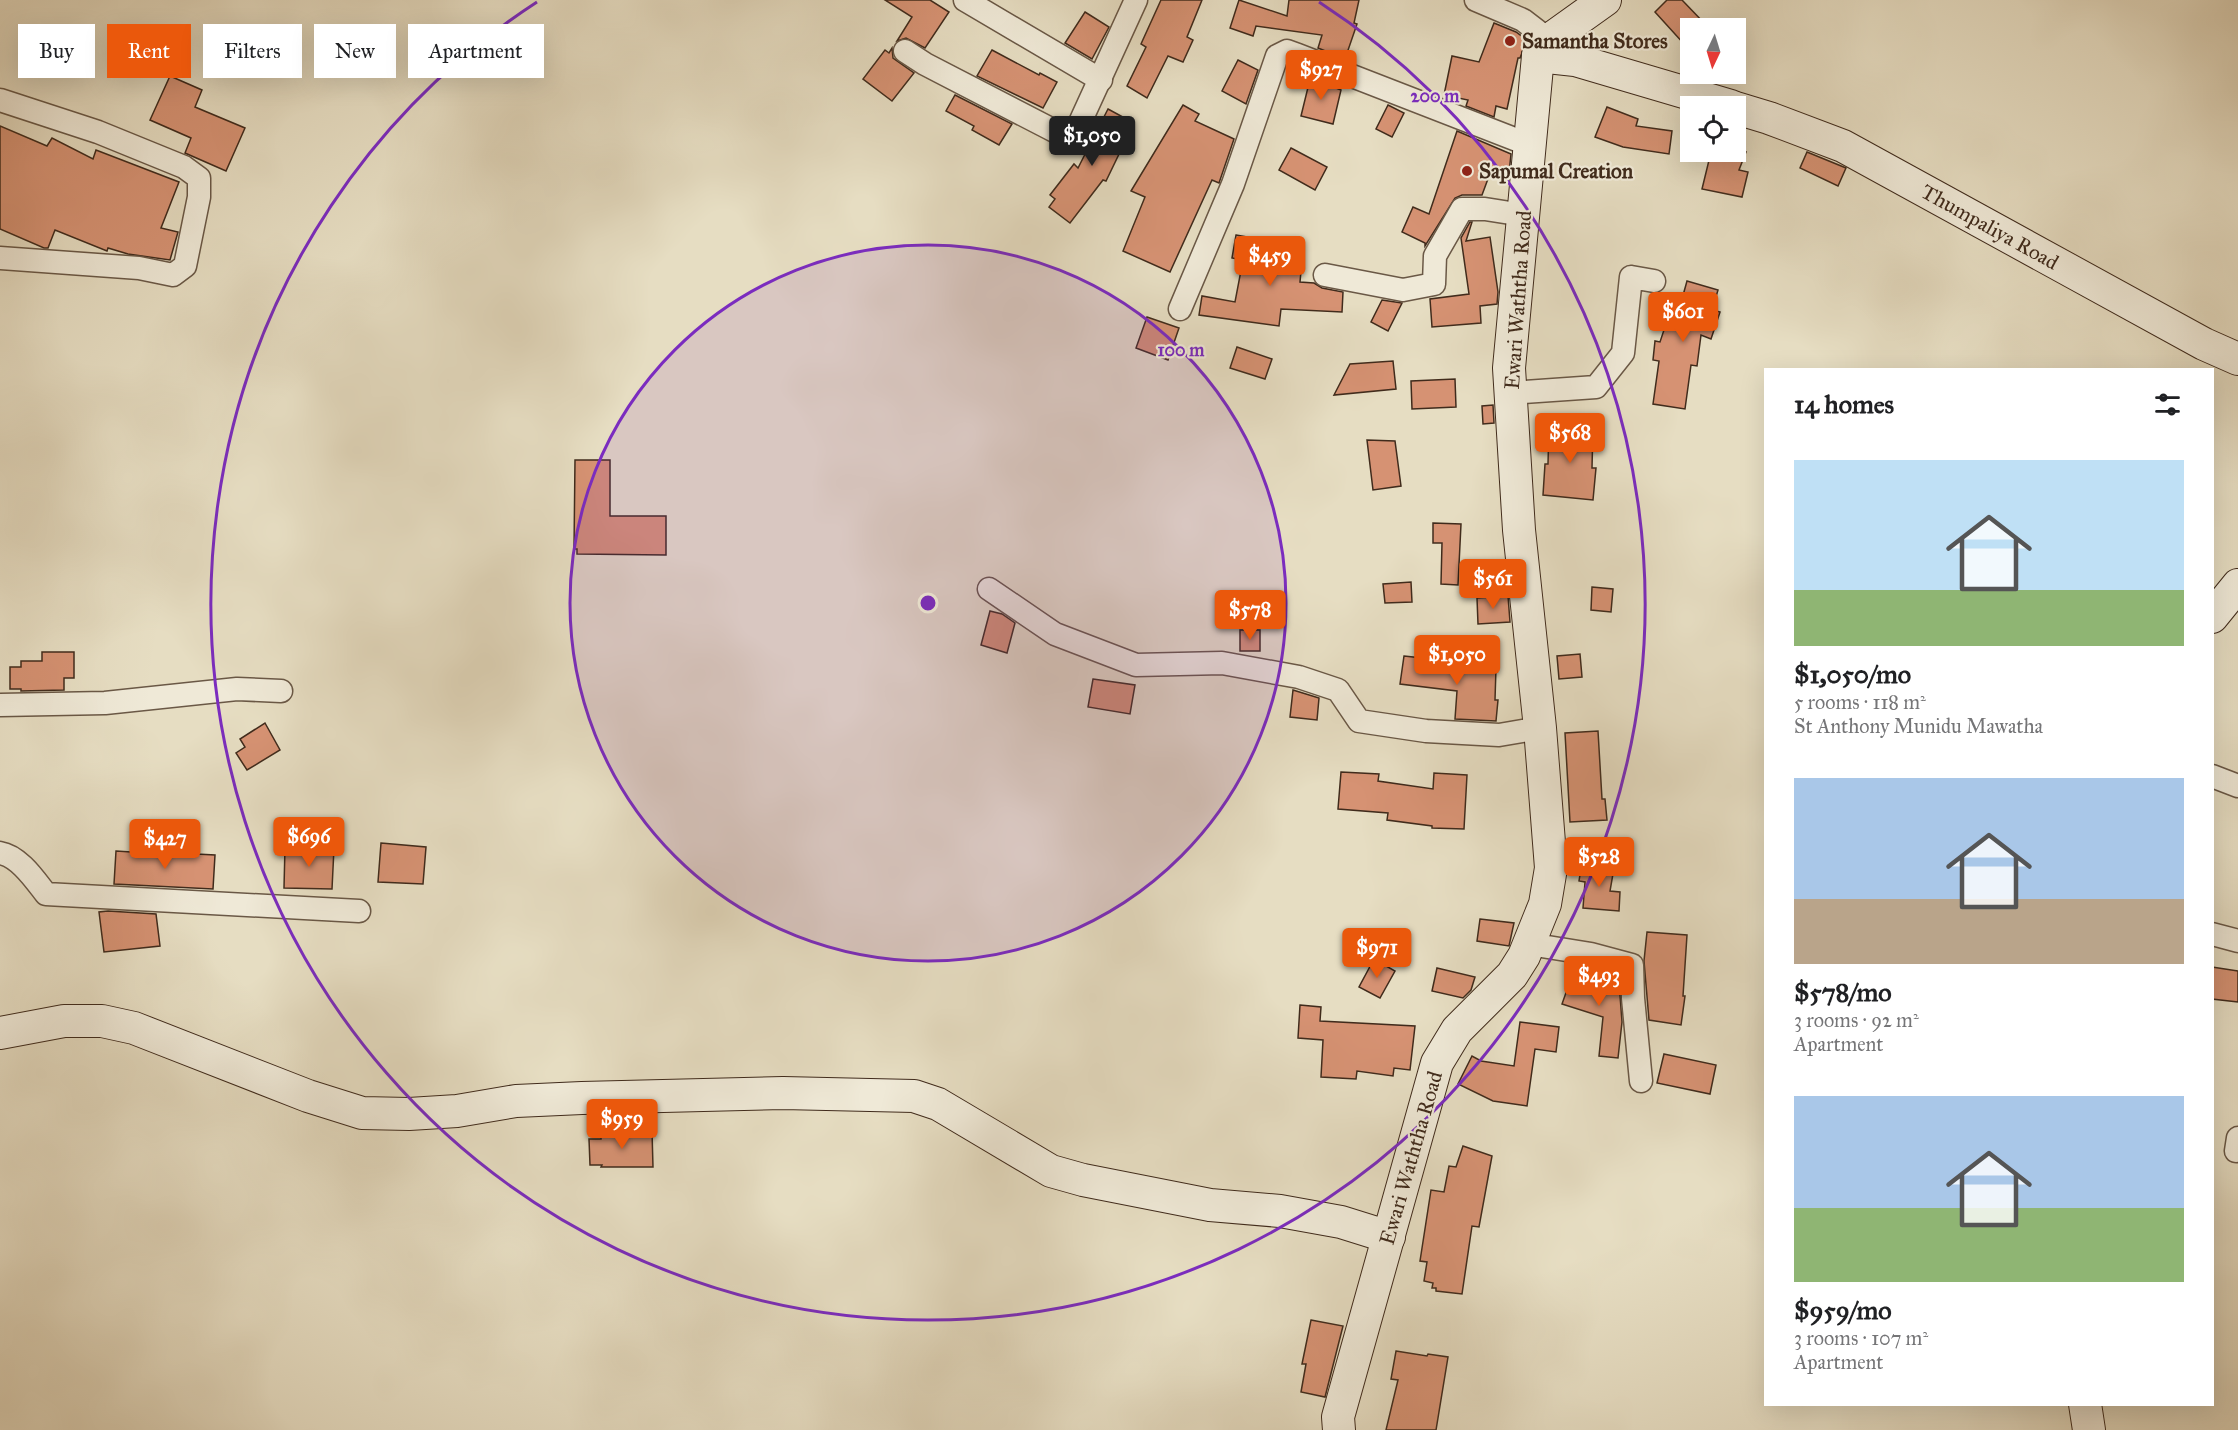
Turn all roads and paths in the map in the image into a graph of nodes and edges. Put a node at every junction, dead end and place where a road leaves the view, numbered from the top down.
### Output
1 (965, 0) edge
2 (1136, 0) edge
3 (1476, 0) edge
4 (1605, 0) edge
5 (1543, 48) junction
6 (905, 51) dead end
7 (1101, 80) junction
8 (1697, 96) edge
9 (0, 100) edge
10 (1746, 111) edge
11 (1530, 145) junction
12 (1523, 215) junction
13 (0, 258) edge
14 (1325, 275) dead end
15 (1654, 281) dead end
16 (1180, 309) dead end
17 (2238, 359) edge
18 (1511, 393) junction
19 (2238, 585) edge
20 (989, 589) dead end
21 (2214, 615) edge
22 (281, 691) dead end
23 (0, 705) edge
24 (1540, 728) junction
25 (2214, 777) edge
26 (2238, 786) edge
27 (0, 854) edge
28 (359, 911) dead end
29 (2214, 935) edge
30 (2238, 941) edge
31 (1529, 944) junction
32 (0, 1033) edge
33 (1641, 1081) dead end
34 (1389, 1237) junction
35 (2085, 1406) edge
36 (1339, 1430) edge
37 (2089, 1430) edge

1 - 7 street
2 - 7 street
3 - 5 street
4 - 5 street
5 - 8 street
5 - 11 street, Ewari Waththa Road
6 - 7 street
9 - 13 street
10 - 17 street, Thumpaliya Road
11 - 12 street, Ewari Waththa Road
11 - 16 street
12 - 14 street
12 - 18 street, Ewari Waththa Road
15 - 18 street
18 - 24 street, Ewari Waththa Road
19 - 21 street
20 - 24 street
22 - 23 street
24 - 31 street, Ewari Waththa Road
25 - 26 street
27 - 28 street
29 - 30 street
31 - 33 street
31 - 34 street, Ewari Waththa Road
32 - 34 street
34 - 36 street, Ewari Waththa Road
35 - 37 street

